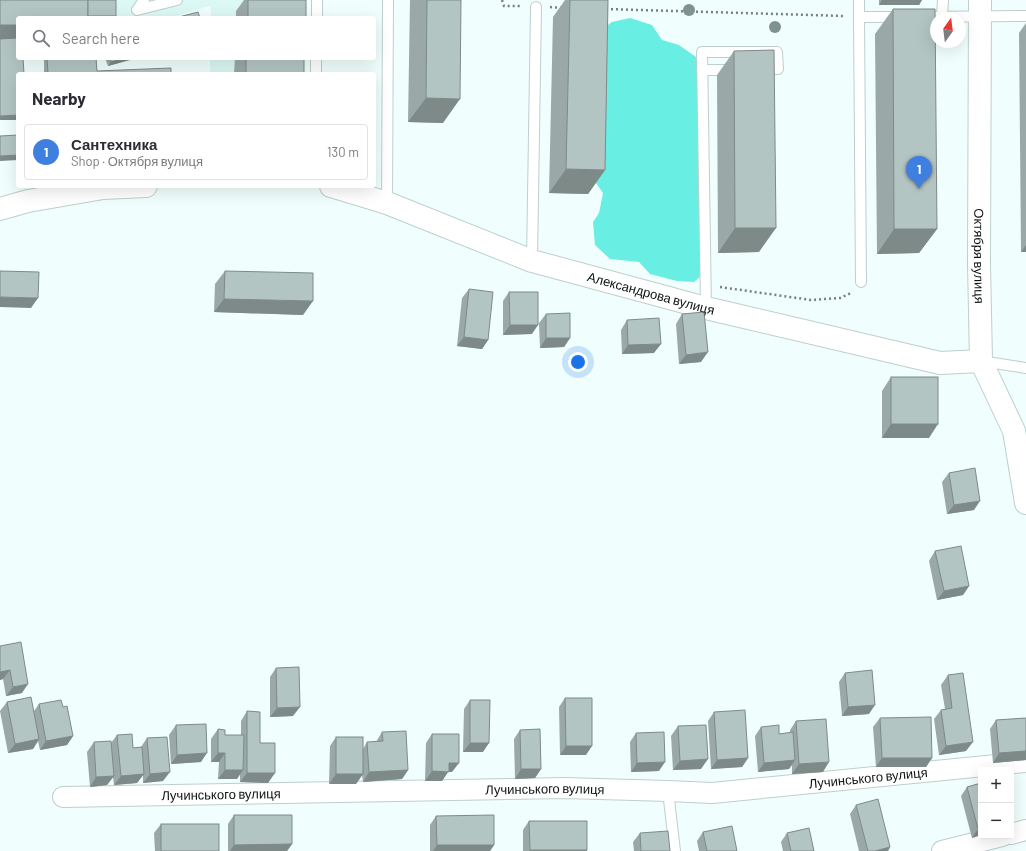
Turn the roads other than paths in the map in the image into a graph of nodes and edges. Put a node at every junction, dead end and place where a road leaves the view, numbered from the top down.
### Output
1 (144, 0) edge
2 (177, 0) edge
3 (317, 0) edge
4 (388, 0) edge
5 (859, 0) edge
6 (943, 0) edge
7 (536, 7) road end
8 (980, 8) edge
9 (942, 12) edge
10 (963, 12) edge
11 (317, 16) edge
12 (1026, 16) edge
13 (859, 17) junction
14 (930, 17) edge
15 (316, 60) edge
16 (702, 70) junction
17 (316, 72) edge
18 (103, 188) edge
19 (338, 188) edge
20 (387, 203) junction
21 (0, 210) edge
22 (532, 261) junction
23 (861, 282) road end
24 (706, 308) junction
25 (981, 361) junction
26 (1026, 368) edge
27 (1026, 503) edge
28 (1026, 762) edge
29 (668, 791) junction
30 (63, 797) dead end
31 (1026, 830) edge
32 (1014, 833) edge
33 (990, 839) edge
34 (675, 851) edge
35 (942, 851) edge

1 - 2 lane
3 - 11 lane
4 - 20 lane
5 - 13 lane
6 - 9 lane
7 - 22 lane
8 - 10 lane
8 - 12 lane
8 - 25 street, Октября вулиця
13 - 14 lane
13 - 23 lane
15 - 17 lane
16 - 16 lane
16 - 24 lane
18 - 21 street
19 - 20 street, Александрова вулиця
20 - 22 street, Александрова вулиця
22 - 24 street, Александрова вулиця
24 - 25 street, Александрова вулиця
25 - 26 lane
25 - 27 street, Октября вулиця
28 - 29 street, Лучинського вулиця
29 - 30 street, Лучинського вулиця
29 - 34 lane
31 - 32 street
33 - 35 street

